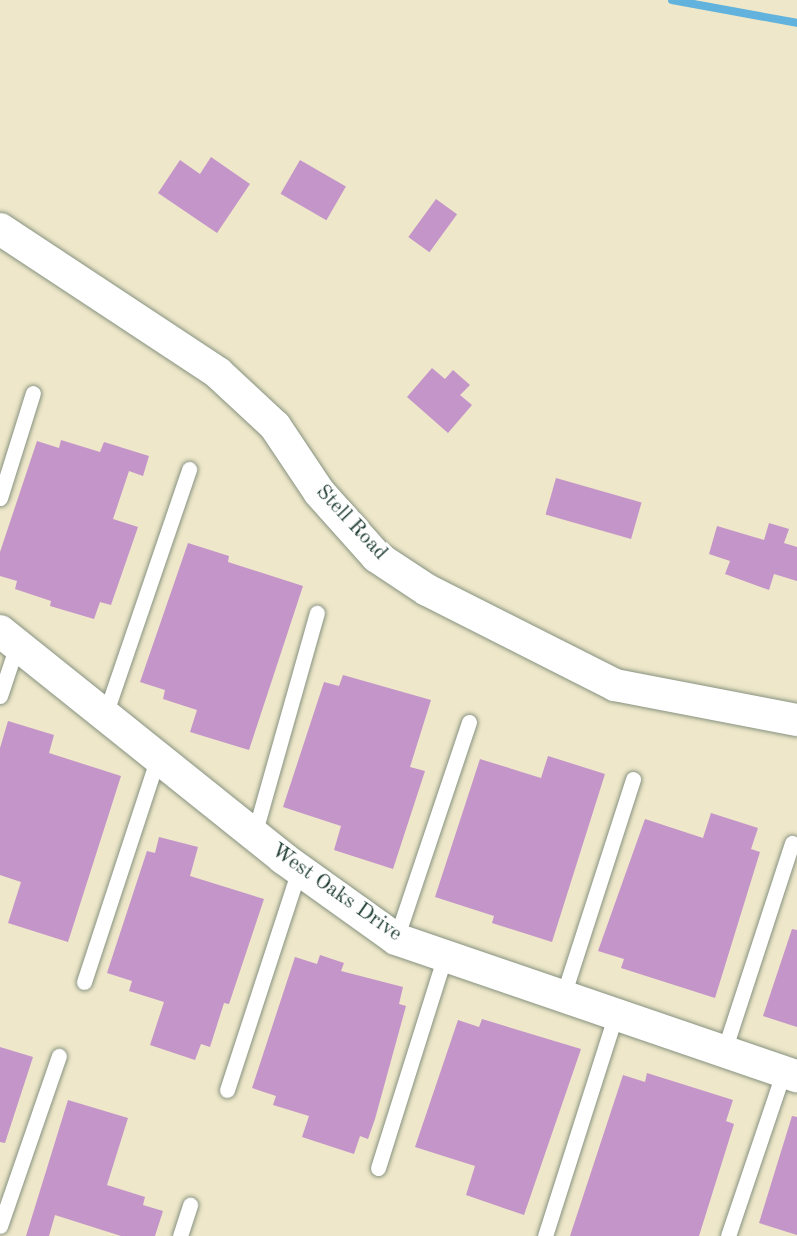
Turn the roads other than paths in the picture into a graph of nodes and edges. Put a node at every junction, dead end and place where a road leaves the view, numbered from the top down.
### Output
1 (0, 229) edge
2 (33, 393) dead end
3 (189, 469) dead end
4 (0, 498) edge
5 (318, 613) dead end
6 (9, 638) edge
7 (0, 696) edge
8 (105, 715) junction
9 (797, 720) edge
10 (469, 722) dead end
11 (158, 757) junction
12 (633, 779) dead end
13 (254, 835) junction
14 (792, 843) dead end
15 (299, 870) junction
16 (396, 939) junction
17 (445, 955) junction
18 (84, 982) dead end
19 (564, 996) junction
20 (616, 1014) junction
21 (724, 1051) junction
22 (59, 1056) dead end
23 (790, 1074) edge
24 (227, 1090) dead end
25 (378, 1168) dead end
26 (190, 1205) dead end
27 (0, 1226) edge
28 (180, 1236) edge
29 (545, 1236) edge
30 (728, 1236) edge

1 - 9 street, Stell Road
2 - 4 lane
3 - 8 lane
5 - 13 lane
6 - 7 lane
6 - 8 street, West Oaks Drive
8 - 11 street, West Oaks Drive
10 - 16 lane
11 - 13 street, West Oaks Drive
11 - 18 lane
12 - 19 lane
13 - 15 street, West Oaks Drive
14 - 21 lane
15 - 16 street, West Oaks Drive
15 - 24 lane
16 - 17 street, West Oaks Drive
17 - 19 street, West Oaks Drive
17 - 25 lane
19 - 20 street, West Oaks Drive
20 - 21 street, West Oaks Drive
20 - 29 lane
21 - 23 street, West Oaks Drive
22 - 27 lane
23 - 30 lane
26 - 28 lane

